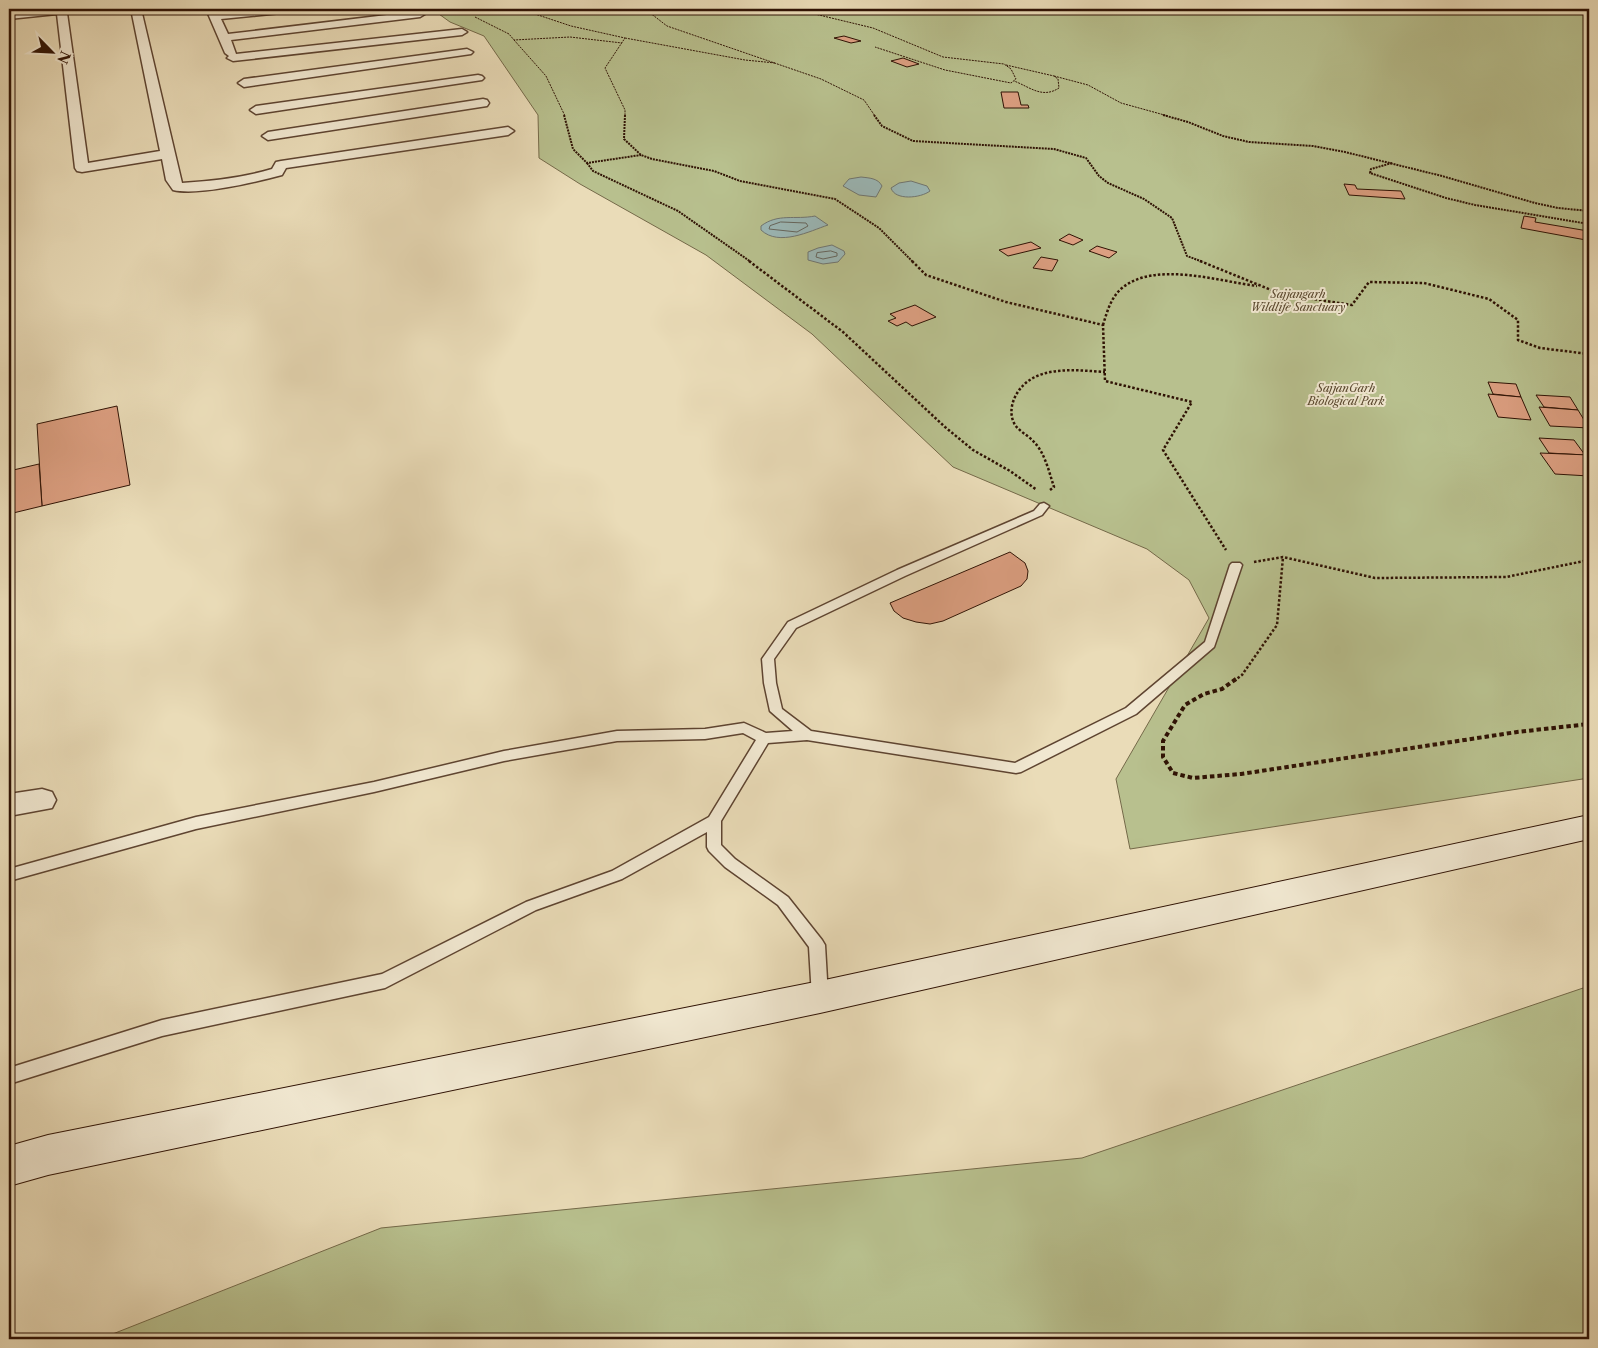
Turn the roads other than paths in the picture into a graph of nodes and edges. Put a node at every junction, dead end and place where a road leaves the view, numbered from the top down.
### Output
1 (77, 9) edge
2 (136, 9) edge
3 (291, 9) edge
4 (65, 10) edge
5 (213, 13) edge
6 (420, 14) dead end
7 (9, 16) edge
8 (462, 32) dead end
9 (224, 38) junction
10 (467, 52) dead end
11 (478, 78) dead end
12 (250, 96) junction
13 (483, 102) dead end
14 (508, 131) dead end
15 (168, 154) junction
16 (281, 165) junction
17 (1043, 501) road end
18 (1236, 565) road end
19 (807, 735) junction
20 (764, 738) junction
21 (42, 800) dead end
22 (9, 805) edge
23 (714, 821) junction
24 (1589, 827) edge
25 (9, 875) edge
26 (820, 997) junction
27 (9, 1076) edge
28 (9, 1166) edge

1 - 4 street
2 - 15 street
3 - 5 street
4 - 7 street
4 - 15 street
5 - 9 street
6 - 9 street
8 - 12 street
9 - 12 street
10 - 12 street
11 - 12 street
12 - 13 street
12 - 16 street
14 - 16 street
15 - 16 street
17 - 19 lane
18 - 19 lane
19 - 20 lane
20 - 23 lane
20 - 25 lane
21 - 22 street
23 - 26 lane
23 - 27 lane
24 - 26 street
26 - 28 street

